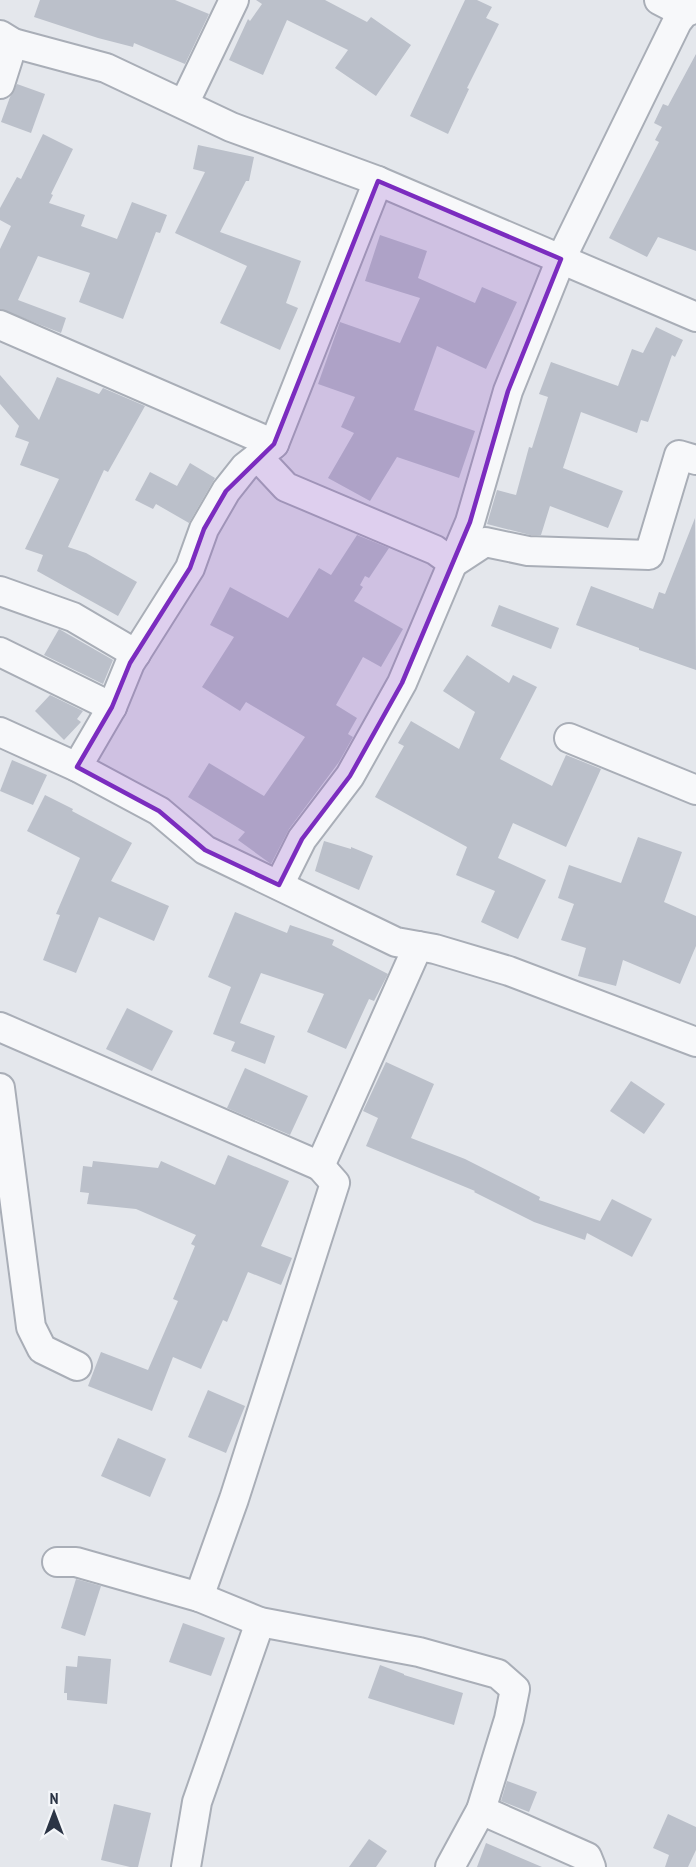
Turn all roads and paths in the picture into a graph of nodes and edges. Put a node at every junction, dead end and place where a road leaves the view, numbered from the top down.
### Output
1 (234, 0) edge
2 (659, 0) edge
3 (690, 10) edge
4 (7, 39) edge
5 (0, 84) edge
6 (184, 104) junction
7 (378, 181) junction
8 (561, 259) junction
9 (696, 317) edge
10 (0, 325) edge
11 (266, 451) junction
12 (696, 460) edge
13 (453, 563) junction
14 (0, 591) edge
15 (0, 652) edge
16 (136, 654) junction
17 (112, 707) junction
18 (0, 732) edge
19 (569, 738) dead end
20 (77, 767) junction
21 (696, 790) edge
22 (279, 885) junction
23 (418, 946) junction
24 (0, 1027) edge
25 (696, 1041) edge
26 (0, 1088) edge
27 (320, 1166) junction
28 (77, 1366) dead end
29 (57, 1562) dead end
30 (198, 1597) junction
31 (260, 1622) junction
32 (481, 1810) junction
33 (186, 1867) edge
34 (450, 1867) edge
35 (591, 1867) edge

1 - 6 street
2 - 3 street
3 - 8 street
4 - 5 street
4 - 6 street
6 - 7 street
7 - 8 street
7 - 11 street
8 - 9 street
8 - 13 street
10 - 11 street
11 - 13 street
11 - 16 street
12 - 13 street
13 - 22 street
14 - 16 street
15 - 17 street
16 - 17 street
17 - 20 street
18 - 20 street
19 - 21 street
20 - 22 street
22 - 23 street
23 - 25 street
23 - 27 street
24 - 27 street
26 - 28 street
27 - 30 street
29 - 30 street
30 - 31 street
31 - 32 street
31 - 33 street
32 - 34 street
32 - 35 street

